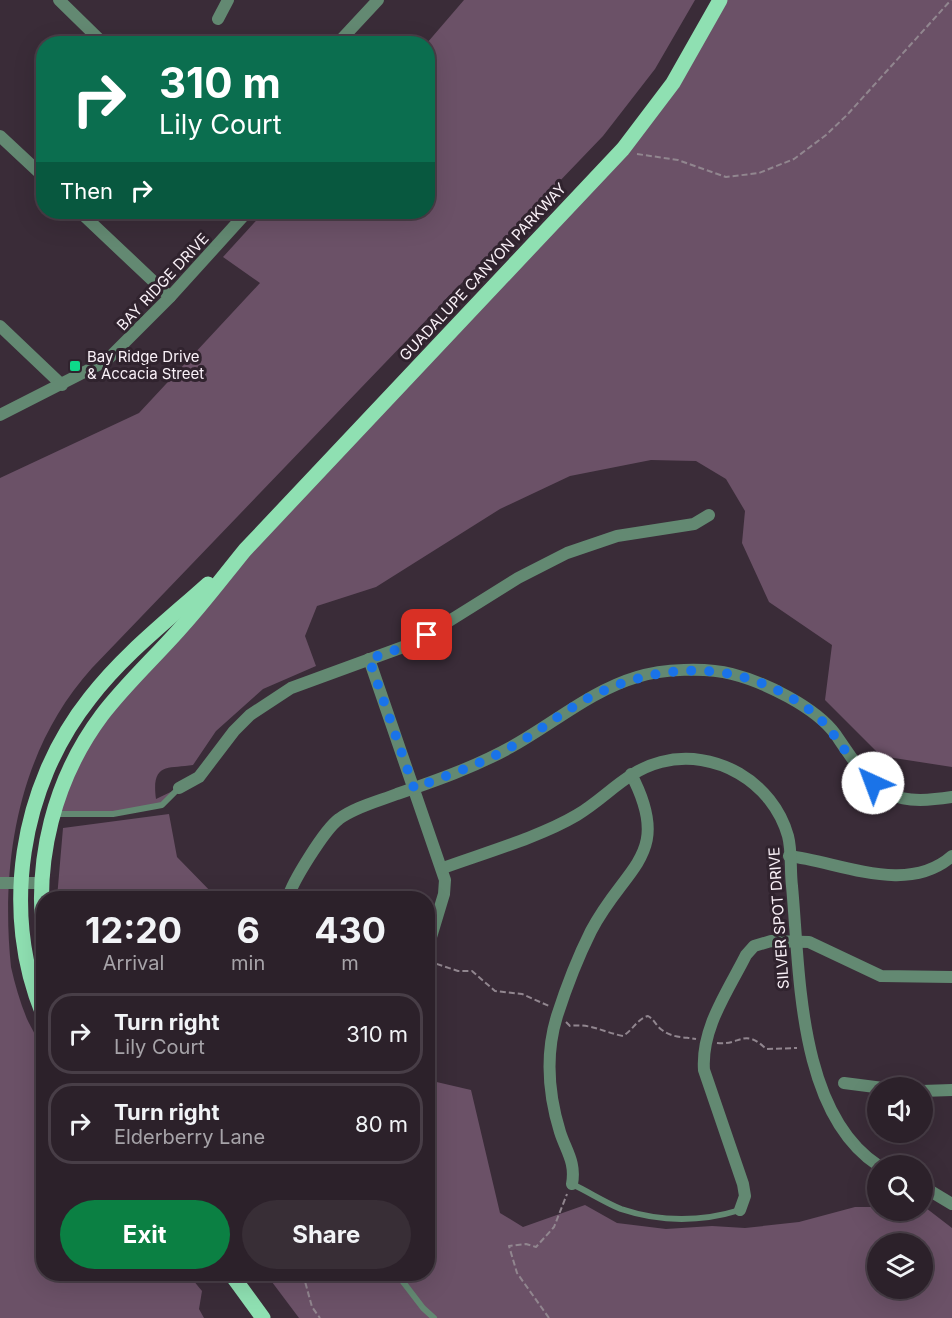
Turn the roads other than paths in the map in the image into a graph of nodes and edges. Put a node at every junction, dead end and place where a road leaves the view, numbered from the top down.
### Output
1 (58, 0) edge
2 (228, 0) edge
3 (378, 0) edge
4 (720, 0) edge
5 (218, 19) dead end
6 (96, 36) edge
7 (344, 36) edge
8 (0, 136) edge
9 (36, 170) edge
10 (87, 219) edge
11 (241, 219) edge
12 (170, 297) junction
13 (0, 326) edge
14 (62, 385) junction
15 (0, 415) edge
16 (709, 515) dead end
17 (245, 550) junction
18 (369, 659) junction
19 (631, 774) junction
20 (179, 788) joint
21 (414, 788) junction
22 (948, 797) edge
23 (53, 814) junction
24 (789, 856) junction
25 (952, 856) edge
26 (443, 868) junction
27 (20, 882) junction
28 (0, 883) edge
29 (42, 883) junction
30 (42, 891) edge
31 (290, 891) edge
32 (435, 924) edge
33 (797, 940) junction
34 (952, 977) edge
35 (36, 991) edge
36 (844, 1083) dead end
37 (867, 1086) edge
38 (952, 1090) edge
39 (933, 1091) edge
40 (867, 1157) edge
41 (572, 1184) joint
42 (933, 1193) edge
43 (952, 1204) edge
44 (740, 1210) joint
45 (236, 1281) edge
46 (402, 1281) edge
47 (263, 1318) edge
48 (434, 1318) edge

1 - 6 street
2 - 5 street
3 - 7 street
4 - 17 main road, GUADALUPE CANYON PARKWAY
8 - 9 street
10 - 12 street
11 - 12 street, BAY RIDGE DRIVE
12 - 14 street, BAY RIDGE DRIVE
13 - 14 street
14 - 15 street, BAY RIDGE DRIVE
16 - 18 street
17 - 23 main road, GUADALUPE CANYON PARKWAY
17 - 27 main road, GUADALUPE CANYON PARKWAY
18 - 20 street
18 - 21 street
19 - 24 street, SILVER SPOT DRIVE
19 - 26 street, SILVER SPOT DRIVE
19 - 41 street
20 - 23 lane
21 - 22 street
21 - 26 street
21 - 31 street
23 - 29 main road, GUADALUPE CANYON PARKWAY
24 - 25 street
24 - 33 street, SILVER SPOT DRIVE
26 - 32 street
27 - 28 street
27 - 29 street
27 - 35 main road, GUADALUPE CANYON PARKWAY
29 - 30 main road, GUADALUPE CANYON PARKWAY
33 - 34 street
33 - 40 street, SILVER SPOT DRIVE
33 - 44 street
36 - 37 street
38 - 39 street
41 - 44 lane
42 - 43 street
45 - 47 main road
46 - 48 lane

